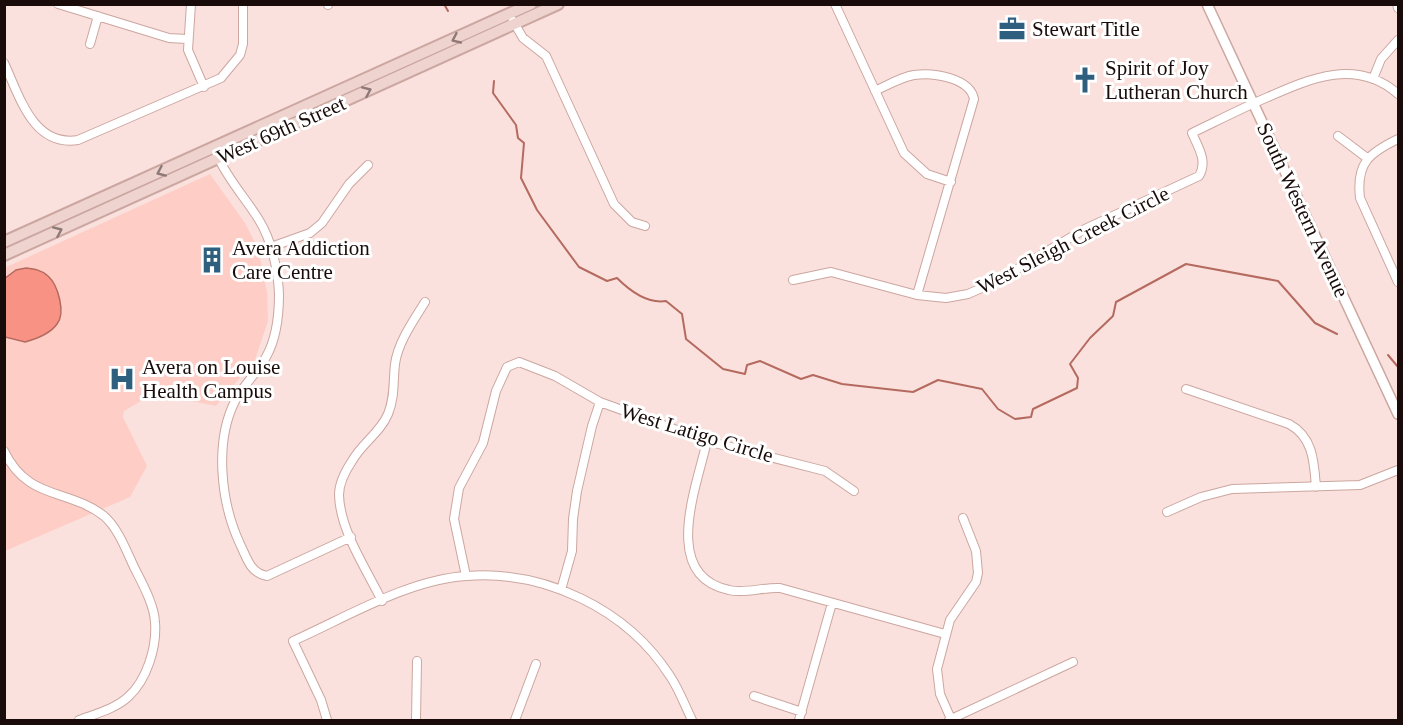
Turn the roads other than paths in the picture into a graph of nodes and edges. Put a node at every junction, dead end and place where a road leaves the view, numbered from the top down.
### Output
1 (58, 4) edge
2 (191, 4) edge
3 (243, 4) edge
4 (531, 4) edge
5 (558, 4) edge
6 (835, 4) edge
7 (1208, 4) edge
8 (98, 16) junction
9 (512, 19) junction
10 (187, 39) junction
11 (1398, 40) edge
12 (90, 44) dead end
13 (4, 63) edge
14 (1374, 79) junction
15 (204, 87) junction
16 (875, 91) junction
17 (1398, 94) edge
18 (1253, 103) junction
19 (1338, 136) dead end
20 (1398, 139) edge
21 (216, 153) junction
22 (1367, 159) junction
23 (368, 165) dead end
24 (951, 182) junction
25 (645, 226) dead end
26 (4, 243) edge
27 (271, 247) junction
28 (4, 255) edge
29 (793, 280) dead end
30 (1398, 282) edge
31 (917, 295) junction
32 (425, 302) dead end
33 (1186, 389) dead end
34 (600, 402) junction
35 (1398, 414) edge
36 (707, 441) junction
37 (4, 451) edge
38 (1398, 470) edge
39 (1316, 487) junction
40 (854, 491) dead end
41 (1167, 512) dead end
42 (963, 518) dead end
43 (351, 537) junction
44 (466, 576) junction
45 (561, 590) junction
46 (382, 601) junction
47 (832, 603) junction
48 (945, 634) junction
49 (417, 661) dead end
50 (1073, 662) dead end
51 (536, 664) dead end
52 (754, 696) dead end
53 (800, 716) edge
54 (79, 720) edge
55 (327, 720) edge
56 (416, 720) edge
57 (515, 720) edge
58 (692, 720) edge
59 (950, 720) edge

1 - 8 street
2 - 10 street
3 - 15 street
4 - 9 main road, West 69th Street
5 - 9 main road, West 69th Street
6 - 16 street
7 - 18 street, South Western Avenue
8 - 10 street
8 - 12 street
9 - 21 main road, West 69th Street
9 - 25 street
10 - 15 street
11 - 14 street
13 - 15 street
14 - 17 street
14 - 18 street
16 - 24 street
16 - 24 street
18 - 31 street, West Sleigh Creek Circle
18 - 35 street, South Western Avenue
19 - 22 street
20 - 22 street
21 -> 26 main road, West 69th Street
21 - 27 street
28 -> 21 main road, West 69th Street
22 - 30 street
23 - 27 street
24 - 31 street
27 - 43 street
29 - 31 street, West Sleigh Creek Circle
32 - 43 street
33 - 39 street
34 - 36 street, West Latigo Circle
34 - 44 street, West Latigo Circle
34 - 45 street
36 - 40 street, West Latigo Circle
36 - 47 street
37 - 54 street
38 - 39 street
39 - 41 street
42 - 48 street
43 - 46 street
44 - 45 street
44 - 46 street
45 - 58 street
46 - 55 street
47 - 48 street
47 - 53 street
48 - 59 street
49 - 56 street
50 - 59 street
51 - 57 street
52 - 53 street

